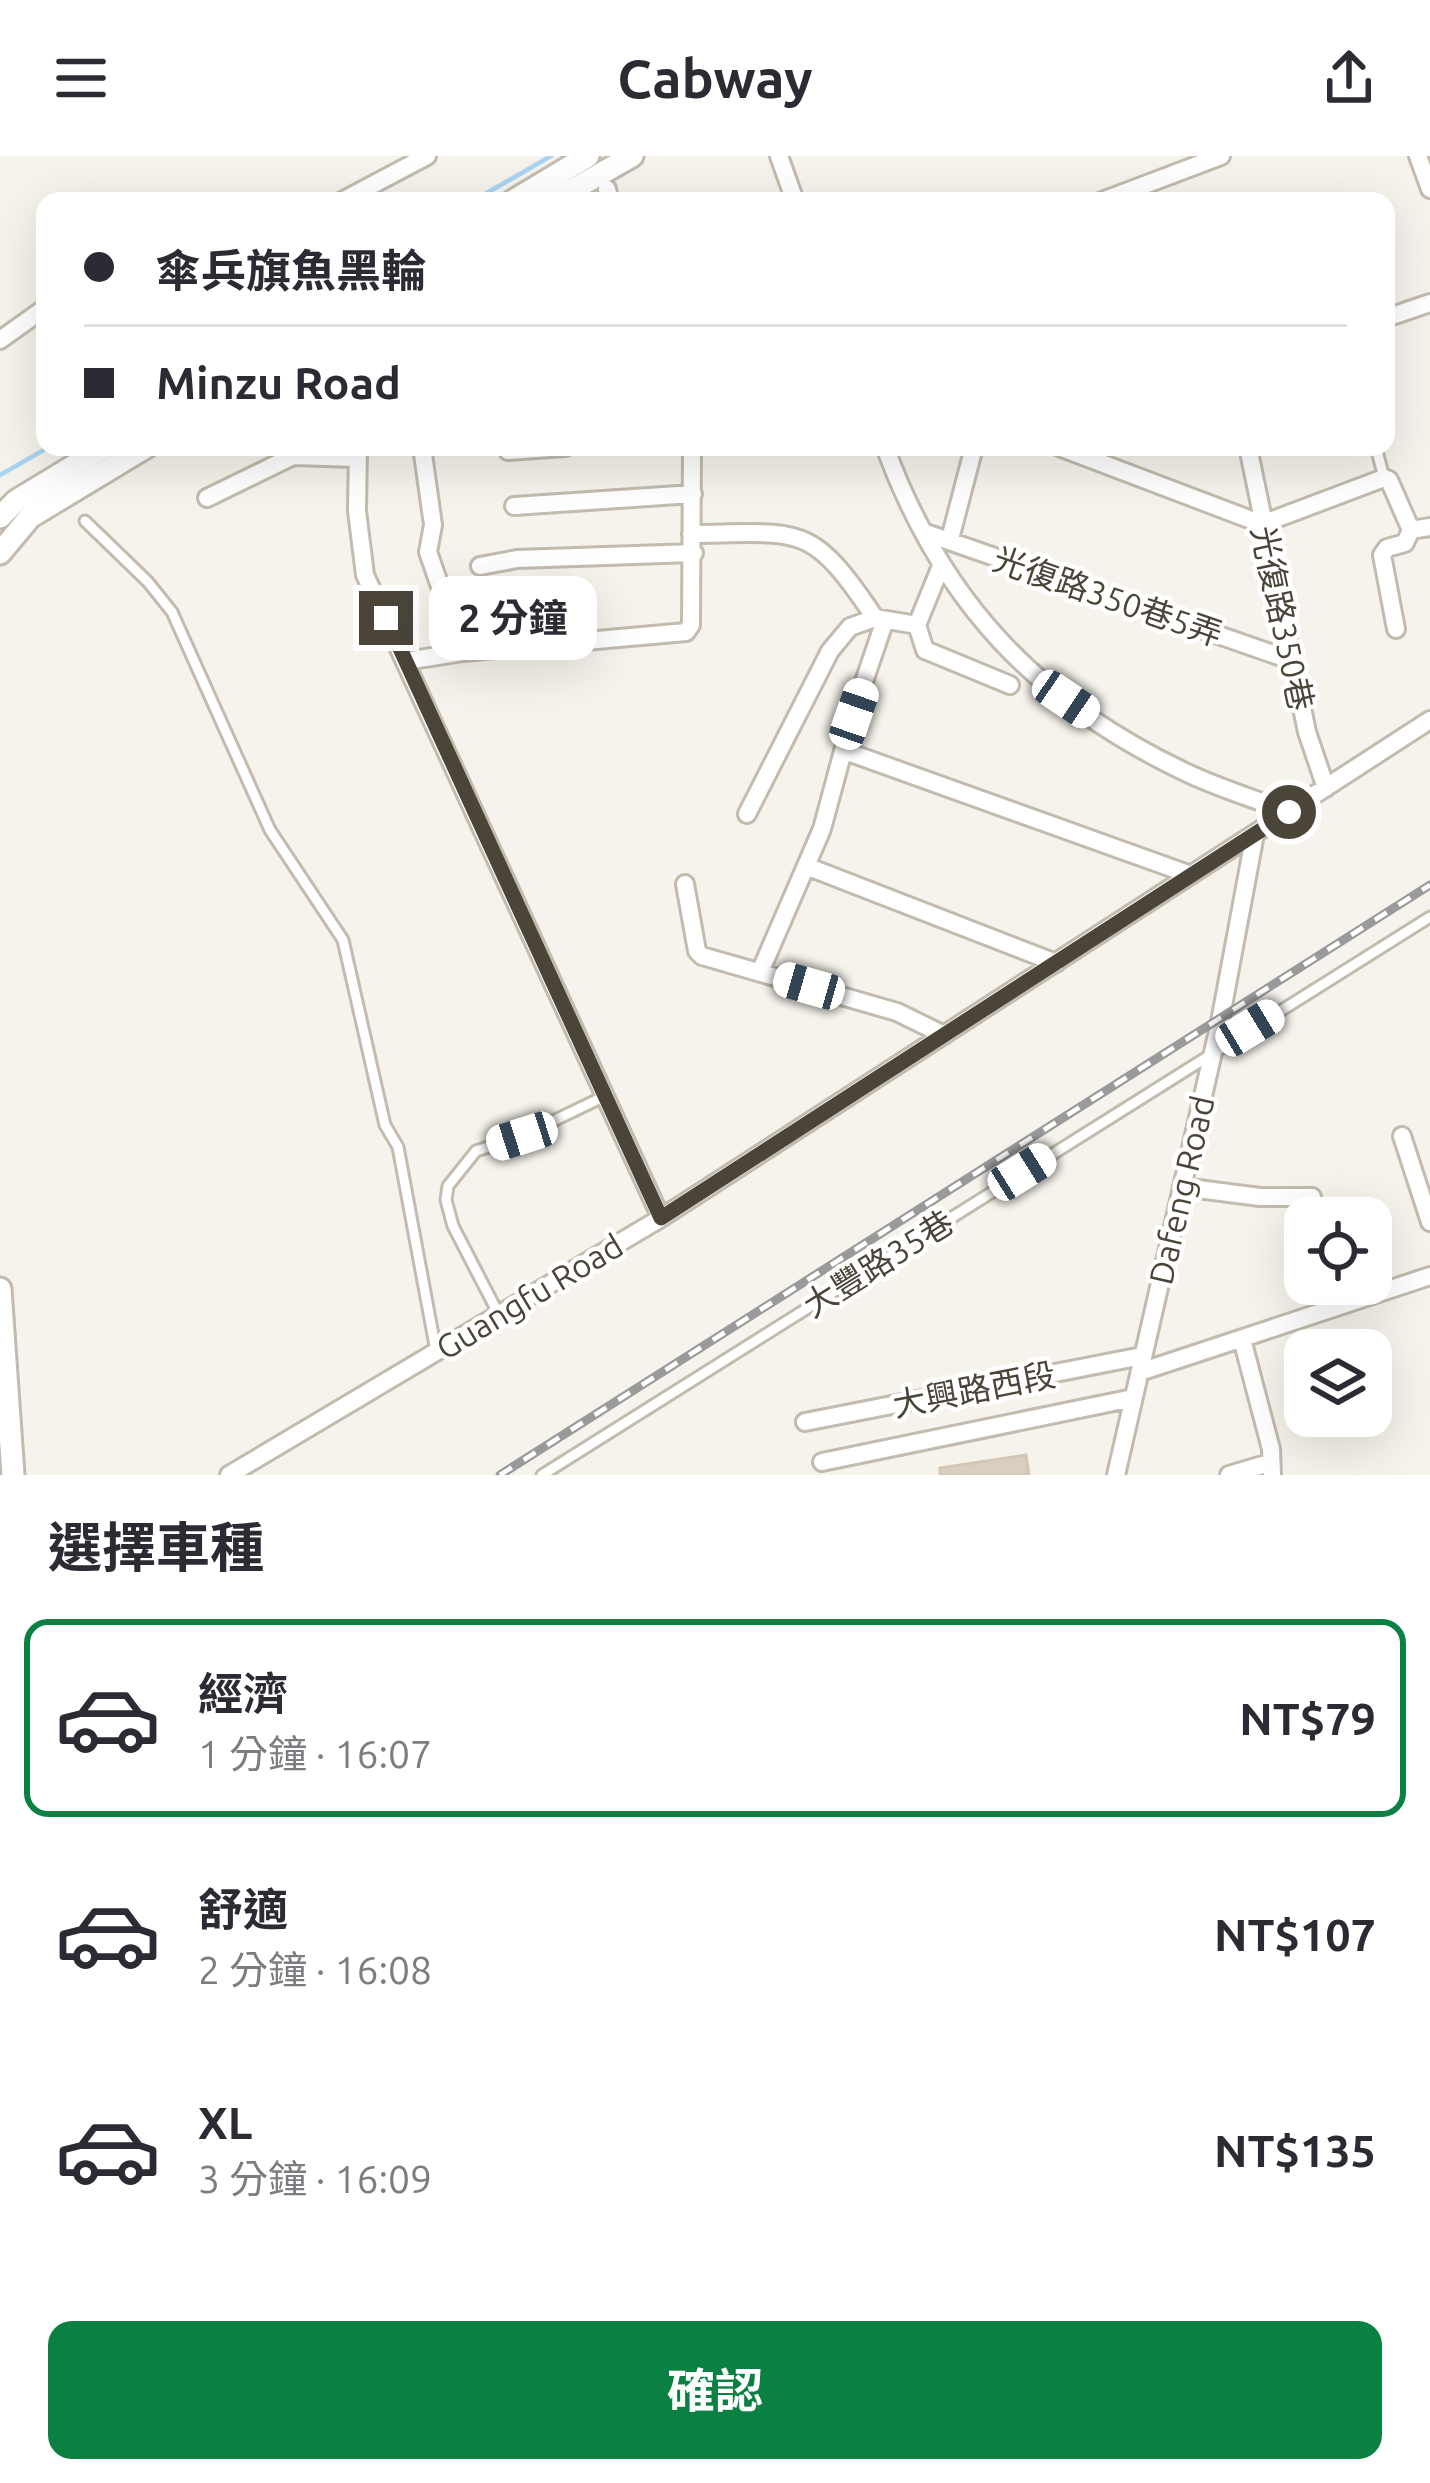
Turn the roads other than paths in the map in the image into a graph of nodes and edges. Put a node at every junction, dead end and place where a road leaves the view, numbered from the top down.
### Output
1 (427, 156) edge
2 (588, 156) edge
3 (632, 156) edge
4 (779, 156) edge
5 (1220, 156) edge
6 (1418, 156) edge
7 (1430, 189) edge
8 (359, 192) edge
9 (528, 192) edge
10 (569, 192) edge
11 (792, 192) edge
12 (1137, 192) edge
13 (1430, 303) edge
14 (36, 314) edge
15 (1395, 315) edge
16 (0, 340) edge
17 (90, 456) edge
18 (131, 456) edge
19 (292, 456) edge
20 (356, 456) edge
21 (423, 456) edge
22 (692, 456) edge
23 (889, 456) edge
24 (972, 456) edge
25 (1083, 456) edge
26 (1250, 456) edge
27 (1378, 456) edge
28 (1384, 478) junction
29 (693, 494) junction
30 (207, 498) dead end
31 (514, 506) dead end
32 (0, 517) edge
33 (85, 521) dead end
34 (1262, 524) junction
35 (1430, 527) edge
36 (1411, 530) junction
37 (923, 532) junction
38 (950, 539) junction
39 (693, 544) junction
40 (0, 553) edge
41 (480, 566) dead end
42 (941, 566) junction
43 (880, 619) junction
44 (917, 625) junction
45 (1396, 629) dead end
46 (464, 652) junction
47 (406, 661) junction
48 (1293, 661) junction
49 (1010, 685) dead end
50 (1430, 720) edge
51 (845, 751) junction
52 (1326, 788) junction
53 (1289, 812) junction
54 (747, 814) dead end
55 (1255, 834) junction
56 (806, 866) junction
57 (1191, 875) junction
58 (685, 884) dead end
59 (1430, 917) edge
60 (1056, 963) junction
61 (760, 972) junction
62 (944, 1035) junction
63 (1214, 1051) junction
64 (605, 1096) junction
65 (1402, 1136) dead end
66 (1182, 1186) junction
67 (1284, 1197) edge
68 (661, 1218) junction
69 (1430, 1222) edge
70 (1430, 1276) edge
71 (0, 1289) edge
72 (498, 1314) junction
73 (1242, 1339) junction
74 (436, 1351) junction
75 (1141, 1364) junction
76 (1133, 1398) junction
77 (805, 1422) dead end
78 (822, 1462) dead end
79 (1270, 1469) edge
80 (13, 1475) edge
81 (229, 1475) edge
82 (542, 1475) edge
83 (1116, 1475) edge
84 (1229, 1475) edge

1 - 8 street
2 - 9 street
3 - 10 street
4 - 11 street
5 - 12 street
6 - 7 street
13 - 15 street
14 - 16 street
17 - 32 street
18 - 40 street
19 - 30 street
20 - 47 street
21 - 46 street
22 - 29 street
23 - 37 street
24 - 38 street
25 - 34 street
26 - 34 street, 光復路350巷
27 - 28 lane
28 - 34 street
28 - 36 street
29 - 31 street
29 - 39 street
33 - 74 lane
34 - 48 street, 光復路350巷
35 - 36 street
36 - 45 street
37 - 38 street, 光復路350巷5弄
37 - 42 street
38 - 48 street, 光復路350巷5弄
39 - 41 street
39 - 43 street
39 - 46 street
42 - 44 street
42 - 53 street
43 - 44 street
43 - 51 street
43 - 54 street
44 - 49 street
46 - 47 street
47 - 64 street
48 - 52 street, 光復路350巷
50 - 52 street, Guangfu Road
51 - 56 street
51 - 57 street
52 - 53 street, Guangfu Road
53 - 55 street, Guangfu Road
55 - 57 street, Guangfu Road
55 - 63 street, Dafeng Road
56 - 60 street
56 - 61 street
57 - 60 street, Guangfu Road
58 - 61 street
59 - 63 lane, 大豐路35巷
60 - 62 street, Guangfu Road
61 - 62 street
62 - 68 street, Guangfu Road
63 - 66 street, Dafeng Road
63 - 82 lane, 大豐路35巷
64 - 68 street
64 - 72 lane
65 - 69 street
66 - 67 street
66 - 75 street, Dafeng Road
68 - 72 street, Guangfu Road
70 - 73 street, 大興路西段
71 - 80 street
72 - 74 street, Guangfu Road
73 - 75 street, 大興路西段
73 - 79 street
74 - 81 street, Guangfu Road
75 - 76 street, Dafeng Road
75 - 77 street, 大興路西段
76 - 78 street
76 - 83 street, Dafeng Road
79 - 84 street

